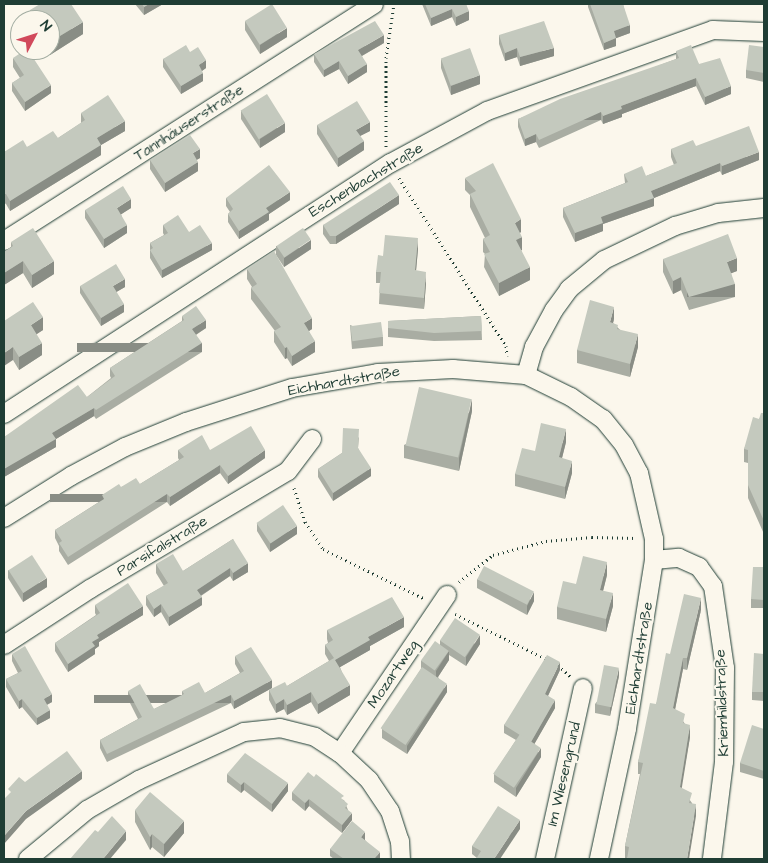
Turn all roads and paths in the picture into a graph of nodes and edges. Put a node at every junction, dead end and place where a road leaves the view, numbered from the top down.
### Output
1 (374, 4) edge
2 (394, 4) edge
3 (764, 32) edge
4 (391, 162) junction
5 (764, 208) edge
6 (4, 241) edge
7 (518, 374) junction
8 (4, 414) edge
9 (312, 439) dead end
10 (288, 471) junction
11 (4, 518) edge
12 (654, 539) junction
13 (654, 560) junction
14 (443, 601) junction
15 (4, 645) edge
16 (583, 688) joint
17 (340, 753) junction
18 (28, 859) edge
19 (401, 859) edge
20 (545, 859) edge
21 (599, 859) edge
22 (712, 859) edge

1 - 6 street, Tannhäuserstraße
2 - 4 path
3 - 4 street, Eschenbachstraße
4 - 7 path
4 - 8 street, Eschenbachstraße
5 - 7 street
7 - 11 street, Eichhardtstraße
7 - 12 street, Eichhardtstraße
9 - 10 street, Parsifalstraße
10 - 14 path
10 - 15 street, Parsifalstraße
12 - 13 street, Eichhardtstraße
12 - 14 path
13 - 21 street, Eichhardtstraße
13 - 22 street, Kriemhildstraße
14 - 16 path
14 - 17 street, Mozartweg
16 - 20 street, Im Wiesengrund
17 - 18 street
17 - 19 street

